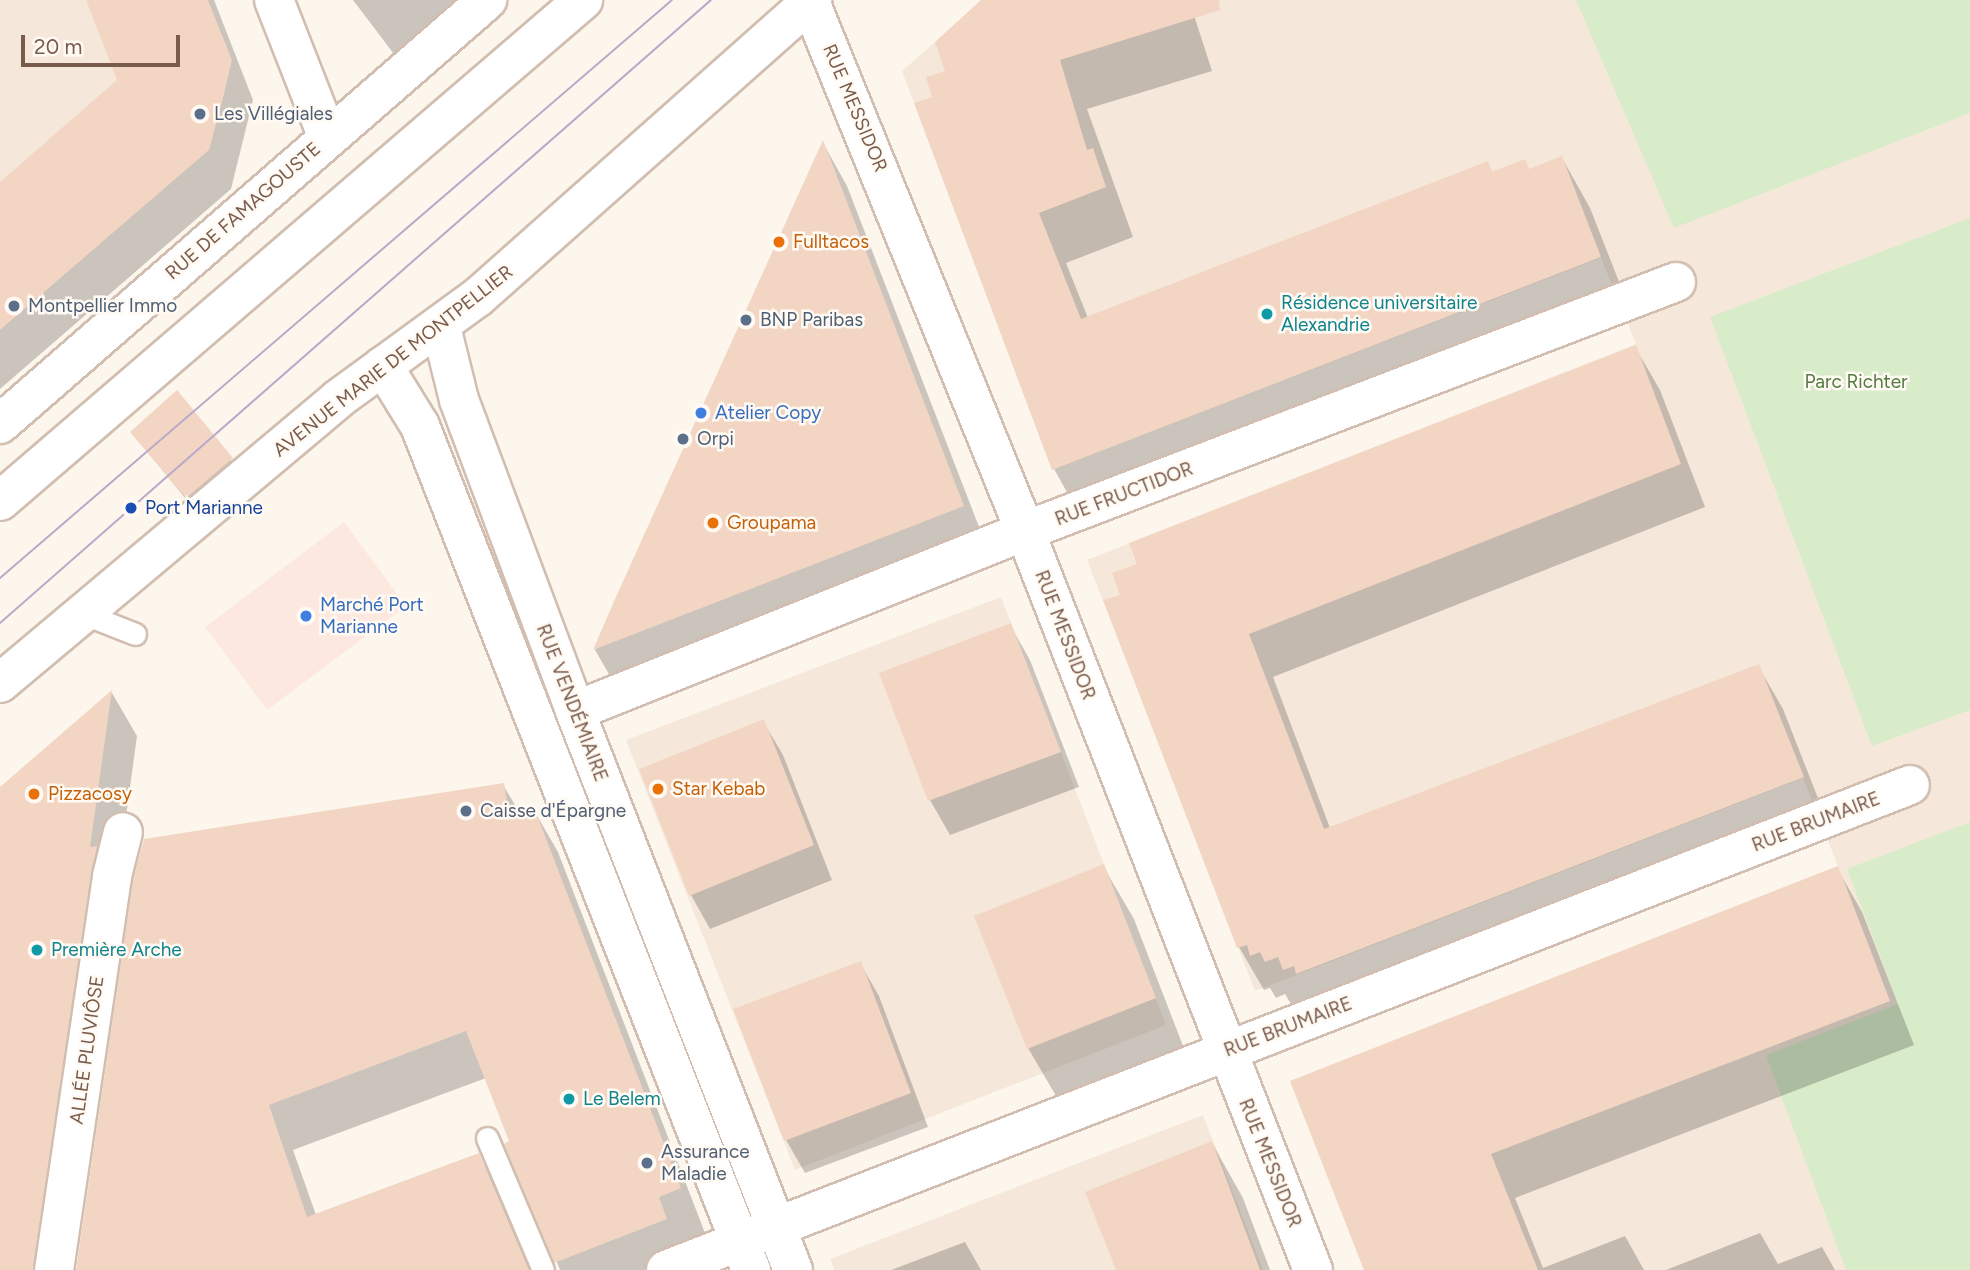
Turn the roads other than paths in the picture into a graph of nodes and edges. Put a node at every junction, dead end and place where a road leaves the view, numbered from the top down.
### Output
1 (274, 0) edge
2 (487, 0) edge
3 (583, 0) edge
4 (813, 1) edge
5 (328, 138) junction
6 (1676, 282) dead end
7 (441, 327) junction
8 (383, 366) junction
9 (0, 424) edge
10 (0, 501) edge
11 (1025, 531) junction
12 (82, 613) junction
13 (135, 635) dead end
14 (0, 683) edge
15 (575, 711) junction
16 (1910, 785) dead end
17 (123, 832) dead end
18 (1226, 1051) junction
19 (487, 1138) dead end
20 (776, 1227) junction
21 (745, 1256) edge
22 (54, 1270) edge
23 (543, 1270) edge
24 (666, 1270) edge
25 (793, 1270) edge
26 (1313, 1270) edge

1 - 5 street
2 - 5 street, RUE DE FAMAGOUSTE
3 - 10 street
4 - 7 street, AVENUE MARIE DE MONTPELLIER
4 - 11 street, RUE MESSIDOR
5 - 9 street, RUE DE FAMAGOUSTE
6 - 11 street, RUE FRUCTIDOR
7 - 8 street, AVENUE MARIE DE MONTPELLIER
7 - 15 street, RUE VENDÉMIAIRE
8 - 12 street, AVENUE MARIE DE MONTPELLIER
8 - 21 street, RUE VENDÉMIAIRE
11 - 15 street, RUE FRUCTIDOR
11 - 18 street, RUE MESSIDOR
12 - 13 lane
12 - 14 street, AVENUE MARIE DE MONTPELLIER
15 - 20 street, RUE VENDÉMIAIRE
16 - 18 street, RUE BRUMAIRE
17 - 22 street, ALLÉE PLUVIÔSE
18 - 20 street, RUE BRUMAIRE
18 - 26 street, RUE MESSIDOR
19 - 23 lane
20 - 21 street, RUE BRUMAIRE
20 - 25 street, RUE VENDÉMIAIRE
21 - 24 street, RUE BRUMAIRE

